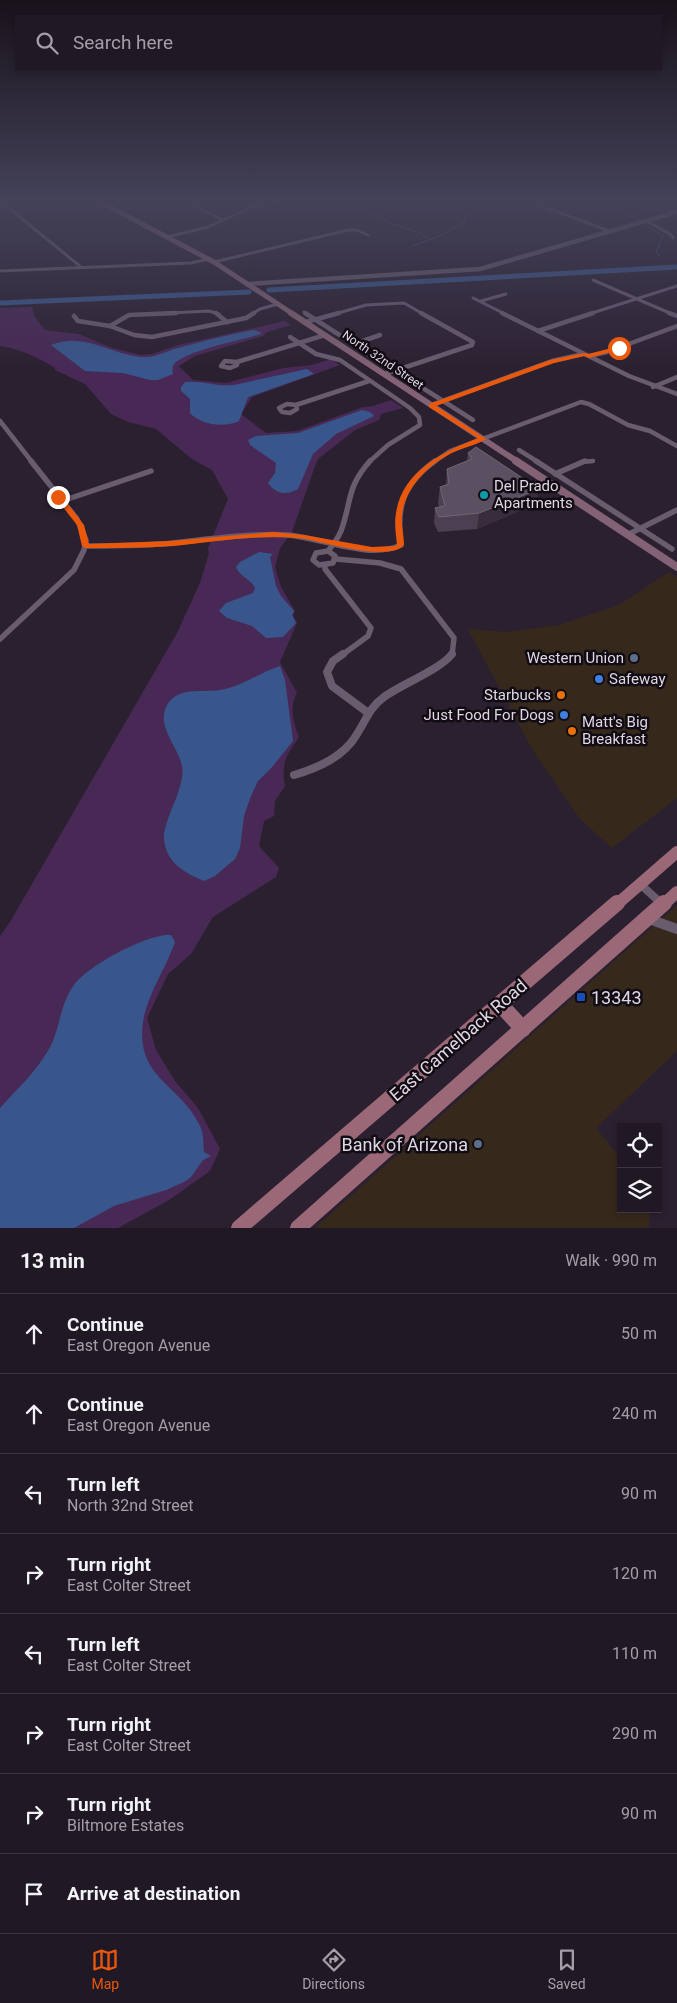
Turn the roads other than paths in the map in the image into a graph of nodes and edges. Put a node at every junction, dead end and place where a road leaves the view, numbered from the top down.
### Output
1 (68, 256) edge
2 (204, 256) edge
3 (238, 256) edge
4 (523, 256) edge
5 (209, 259) junction
6 (214, 262) junction
7 (81, 267) junction
8 (0, 271) edge
9 (593, 280) dead end
10 (247, 284) junction
11 (677, 286) edge
12 (506, 294) dead end
13 (473, 298) dead end
14 (636, 298) junction
15 (481, 301) junction
16 (280, 305) junction
17 (304, 312) dead end
18 (74, 316) dead end
19 (677, 316) edge
20 (316, 319) junction
21 (228, 322) junction
22 (306, 322) junction
23 (110, 326) junction
24 (677, 326) edge
25 (538, 331) junction
26 (328, 336) junction
27 (380, 336) dead end
28 (290, 337) dead end
29 (301, 344) junction
30 (354, 344) junction
31 (587, 355) junction
32 (237, 362) dead end
33 (395, 370) junction
34 (385, 374) junction
35 (677, 377) edge
36 (369, 380) junction
37 (653, 387) junction
38 (677, 394) edge
39 (443, 401) junction
40 (432, 405) junction
41 (296, 406) dead end
42 (473, 420) dead end
43 (0, 421) edge
44 (482, 439) junction
45 (677, 446) edge
46 (519, 450) dead end
47 (593, 461) dead end
48 (151, 471) dead end
49 (555, 474) junction
50 (62, 501) junction
51 (677, 510) edge
52 (640, 528) junction
53 (627, 534) junction
54 (333, 543) junction
55 (85, 546) junction
56 (672, 549) dead end
57 (328, 551) junction
58 (336, 559) junction
59 (324, 565) junction
60 (677, 567) edge
61 (0, 638) edge
62 (367, 712) junction
63 (294, 775) dead end
64 (677, 852) edge
65 (640, 884) junction
66 (677, 892) edge
67 (663, 905) junction
68 (647, 919) junction
69 (677, 929) edge
70 (500, 1004) junction
71 (523, 1029) junction
72 (239, 1228) edge
73 (298, 1228) edge

1 - 7 street
2 - 5 main road, North 32nd Street
3 - 6 street
4 - 10 street
5 - 6 main road, North 32nd Street
5 - 7 street
6 - 10 main road, North 32nd Street
7 - 8 street
9 - 14 street
10 - 16 main road, North 32nd Street
11 - 14 street
12 - 15 street
13 - 15 street
14 - 19 street
14 - 25 street
15 - 25 street
16 - 21 street
16 - 22 main road, North 32nd Street
17 - 20 street, North 32nd Street
18 - 23 street
20 - 22 street
20 - 30 street, North 32nd Street
20 - 33 street
21 - 23 street
21 - 23 street
22 - 26 main road, North 32nd Street
24 - 31 street
25 - 31 street
26 - 29 street
26 - 34 main road, North 32nd Street
27 - 30 street
28 - 29 street
29 - 32 street
29 - 36 street
30 - 33 street, North 32nd Street
31 - 37 street
31 - 39 street
33 - 34 street
33 - 39 street, North 32nd Street
34 - 40 main road, North 32nd Street
35 - 37 street
36 - 41 street
36 - 54 street
37 - 38 street
39 - 40 street
39 - 42 street, North 32nd Street
40 - 44 main road, North 32nd Street
43 - 50 street
44 - 45 street
44 - 53 main road, North 32nd Street
44 - 54 street
46 - 49 street
47 - 49 street
48 - 50 street
49 - 52 street
50 - 55 street
51 - 52 street
52 - 53 street
52 - 56 street
53 - 60 main road, North 32nd Street
54 - 55 street
54 - 57 street
55 - 61 street
57 - 58 street
57 - 59 street
58 - 59 street
58 - 62 street
59 - 62 street
62 - 63 street
64 - 65 main road, East Camelback Road
65 - 67 street
65 - 70 main road, East Camelback Road
66 - 67 main road
67 - 68 main road
68 - 69 street
68 - 71 main road
70 - 71 main road
70 - 72 main road, East Camelback Road
71 - 73 main road

